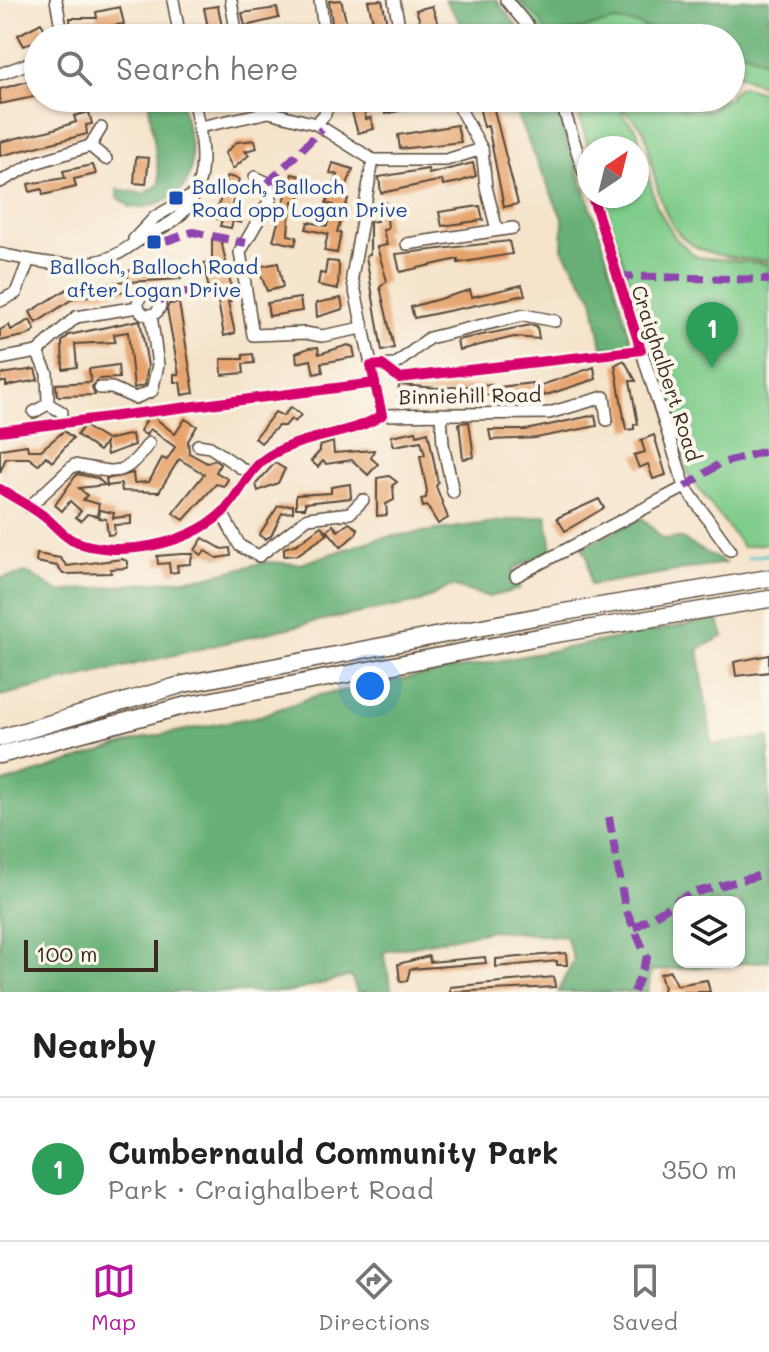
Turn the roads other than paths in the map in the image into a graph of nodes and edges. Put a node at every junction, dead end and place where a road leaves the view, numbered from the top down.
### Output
1 (56, 0) edge
2 (173, 0) edge
3 (231, 0) edge
4 (320, 0) edge
5 (394, 0) edge
6 (506, 0) edge
7 (60, 24) edge
8 (176, 24) edge
9 (235, 24) edge
10 (323, 24) edge
11 (399, 24) edge
12 (526, 24) edge
13 (24, 65) edge
14 (0, 74) edge
15 (196, 112) edge
16 (326, 112) edge
17 (462, 112) edge
18 (565, 112) edge
19 (316, 124) junction
20 (200, 127) junction
21 (101, 128) dead end
22 (90, 146) junction
23 (482, 149) junction
24 (577, 151) edge
25 (106, 159) dead end
26 (373, 160) junction
27 (255, 177) dead end
28 (0, 182) edge
29 (596, 208) edge
30 (513, 228) dead end
31 (497, 230) junction
32 (407, 244) dead end
33 (0, 254) edge
34 (29, 260) junction
35 (0, 301) edge
36 (138, 307) junction
37 (151, 315) junction
38 (555, 321) dead end
39 (362, 328) junction
40 (37, 352) junction
41 (0, 359) edge
42 (371, 366) junction
43 (100, 388) dead end
44 (48, 404) junction
45 (34, 412) dead end
46 (62, 412) dead end
47 (441, 414) junction
48 (382, 415) junction
49 (607, 420) dead end
50 (149, 443) dead end
51 (198, 445) dead end
52 (250, 474) junction
53 (685, 487) junction
54 (0, 489) edge
55 (453, 492) dead end
56 (363, 500) dead end
57 (29, 507) junction
58 (222, 513) junction
59 (730, 550) dead end
60 (516, 576) dead end
61 (769, 578) edge
62 (769, 599) edge
63 (0, 738) edge
64 (0, 755) edge

1 - 7 street
2 - 8 street
3 - 9 street
4 - 10 street
5 - 11 street
6 - 12 street
13 - 14 street
15 - 20 street
16 - 19 street
17 - 23 street
18 - 24 street
19 - 20 street
19 - 26 street
20 - 34 street
21 - 22 street
22 - 25 street
22 - 28 street
23 - 26 street
23 - 31 street
26 - 39 street, Binniehill Road
27 - 39 street
29 - 53 street, Craighalbert Road
30 - 31 street
31 - 32 street
33 - 34 street
34 - 35 street
36 - 37 street
36 - 37 street
36 - 40 street
37 - 43 street
38 - 42 street
39 - 42 street, Binniehill Road
40 - 41 street
40 - 44 street
42 - 48 street, Binniehill Road
44 - 45 street
44 - 46 street
47 - 48 street, Binniehill Road
47 - 49 street, Binniehill Road
47 - 55 street
48 - 52 street, Binniehill Road
50 - 57 street
51 - 52 street
52 - 58 street, Binniehill Road
53 - 59 street, Craighalbert Road
53 - 60 street
54 - 57 street, Binniehill Road
56 - 58 street
57 - 58 street, Binniehill Road
61 - 63 highway
62 - 64 highway

